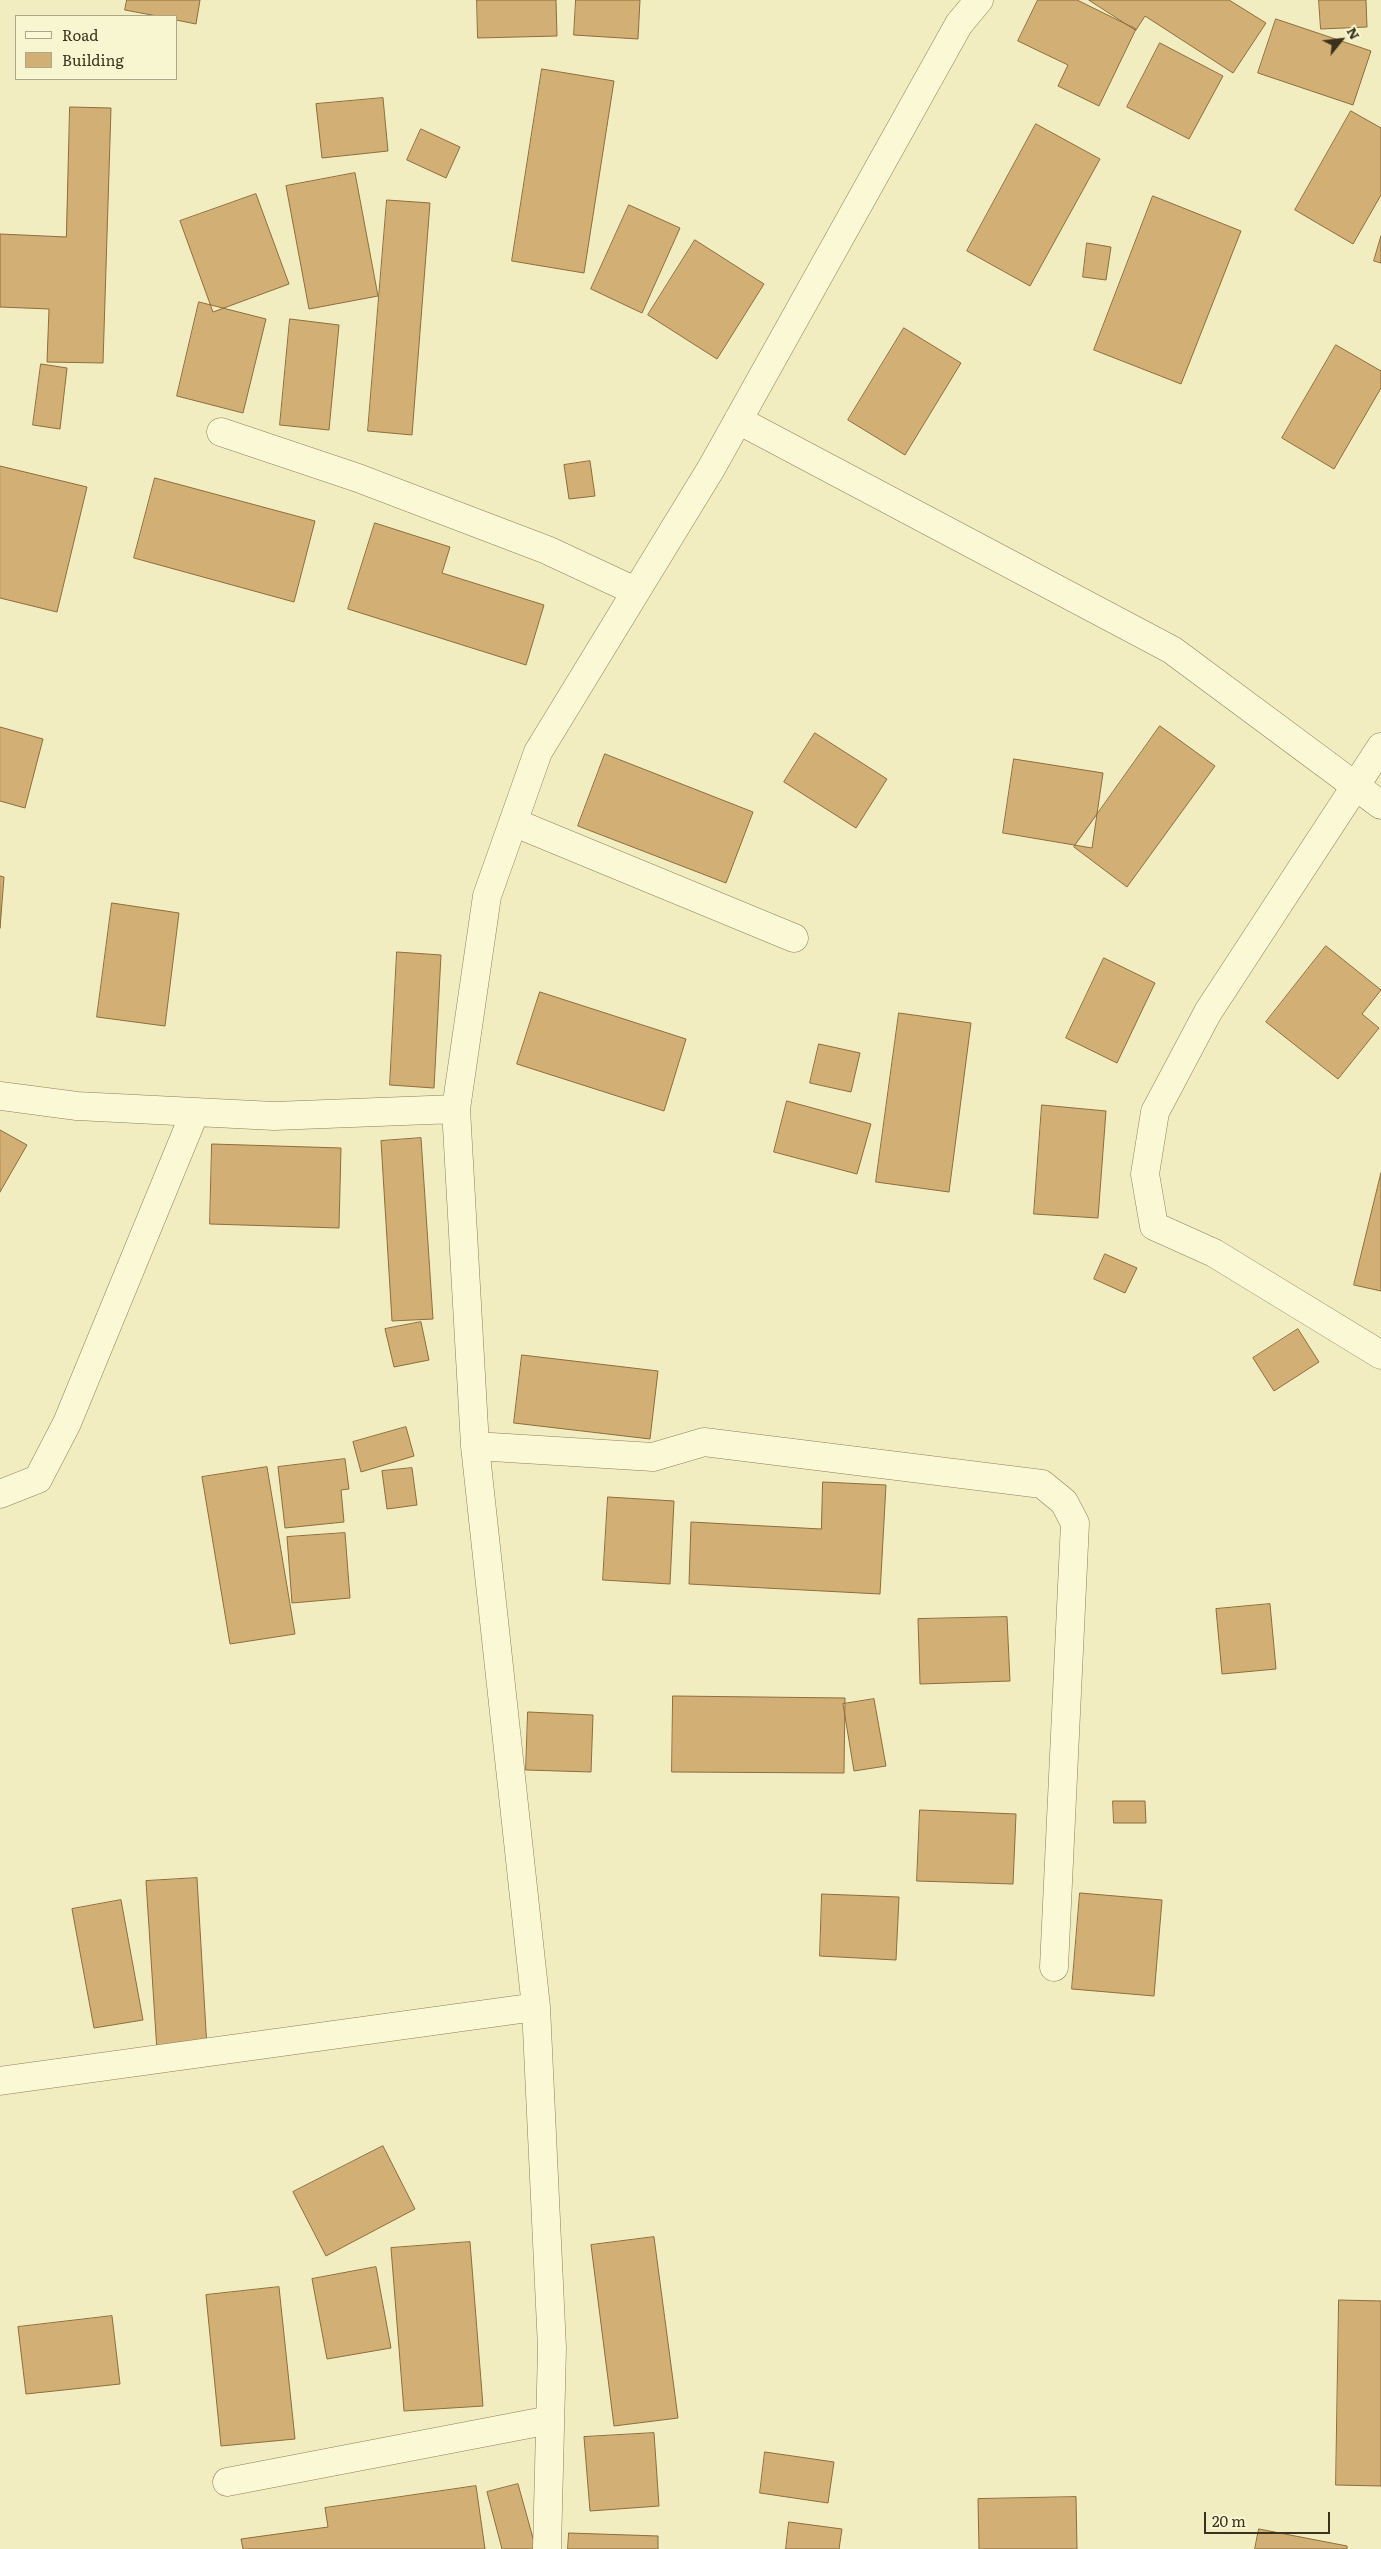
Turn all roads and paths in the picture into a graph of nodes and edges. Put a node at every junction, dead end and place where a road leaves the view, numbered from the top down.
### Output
1 (979, 0) edge
2 (738, 420) junction
3 (221, 432) dead end
4 (635, 591) junction
5 (1381, 747) edge
6 (1356, 786) junction
7 (1381, 805) edge
8 (513, 822) junction
9 (794, 938) dead end
10 (0, 1096) edge
11 (456, 1109) junction
12 (194, 1112) junction
13 (1381, 1355) edge
14 (475, 1446) junction
15 (0, 1494) edge
16 (1054, 1967) dead end
17 (536, 2007) junction
18 (0, 2081) edge
19 (550, 2420) junction
20 (227, 2482) dead end
21 (547, 2549) edge

1 - 2 street
2 - 4 street
2 - 6 street
3 - 4 street
4 - 8 street
5 - 6 street
6 - 7 street
6 - 13 street
8 - 9 street
8 - 11 street
10 - 12 street
11 - 12 street
11 - 14 street
12 - 15 street
14 - 16 street
14 - 17 street
17 - 18 street
17 - 19 street
19 - 20 street
19 - 21 street

